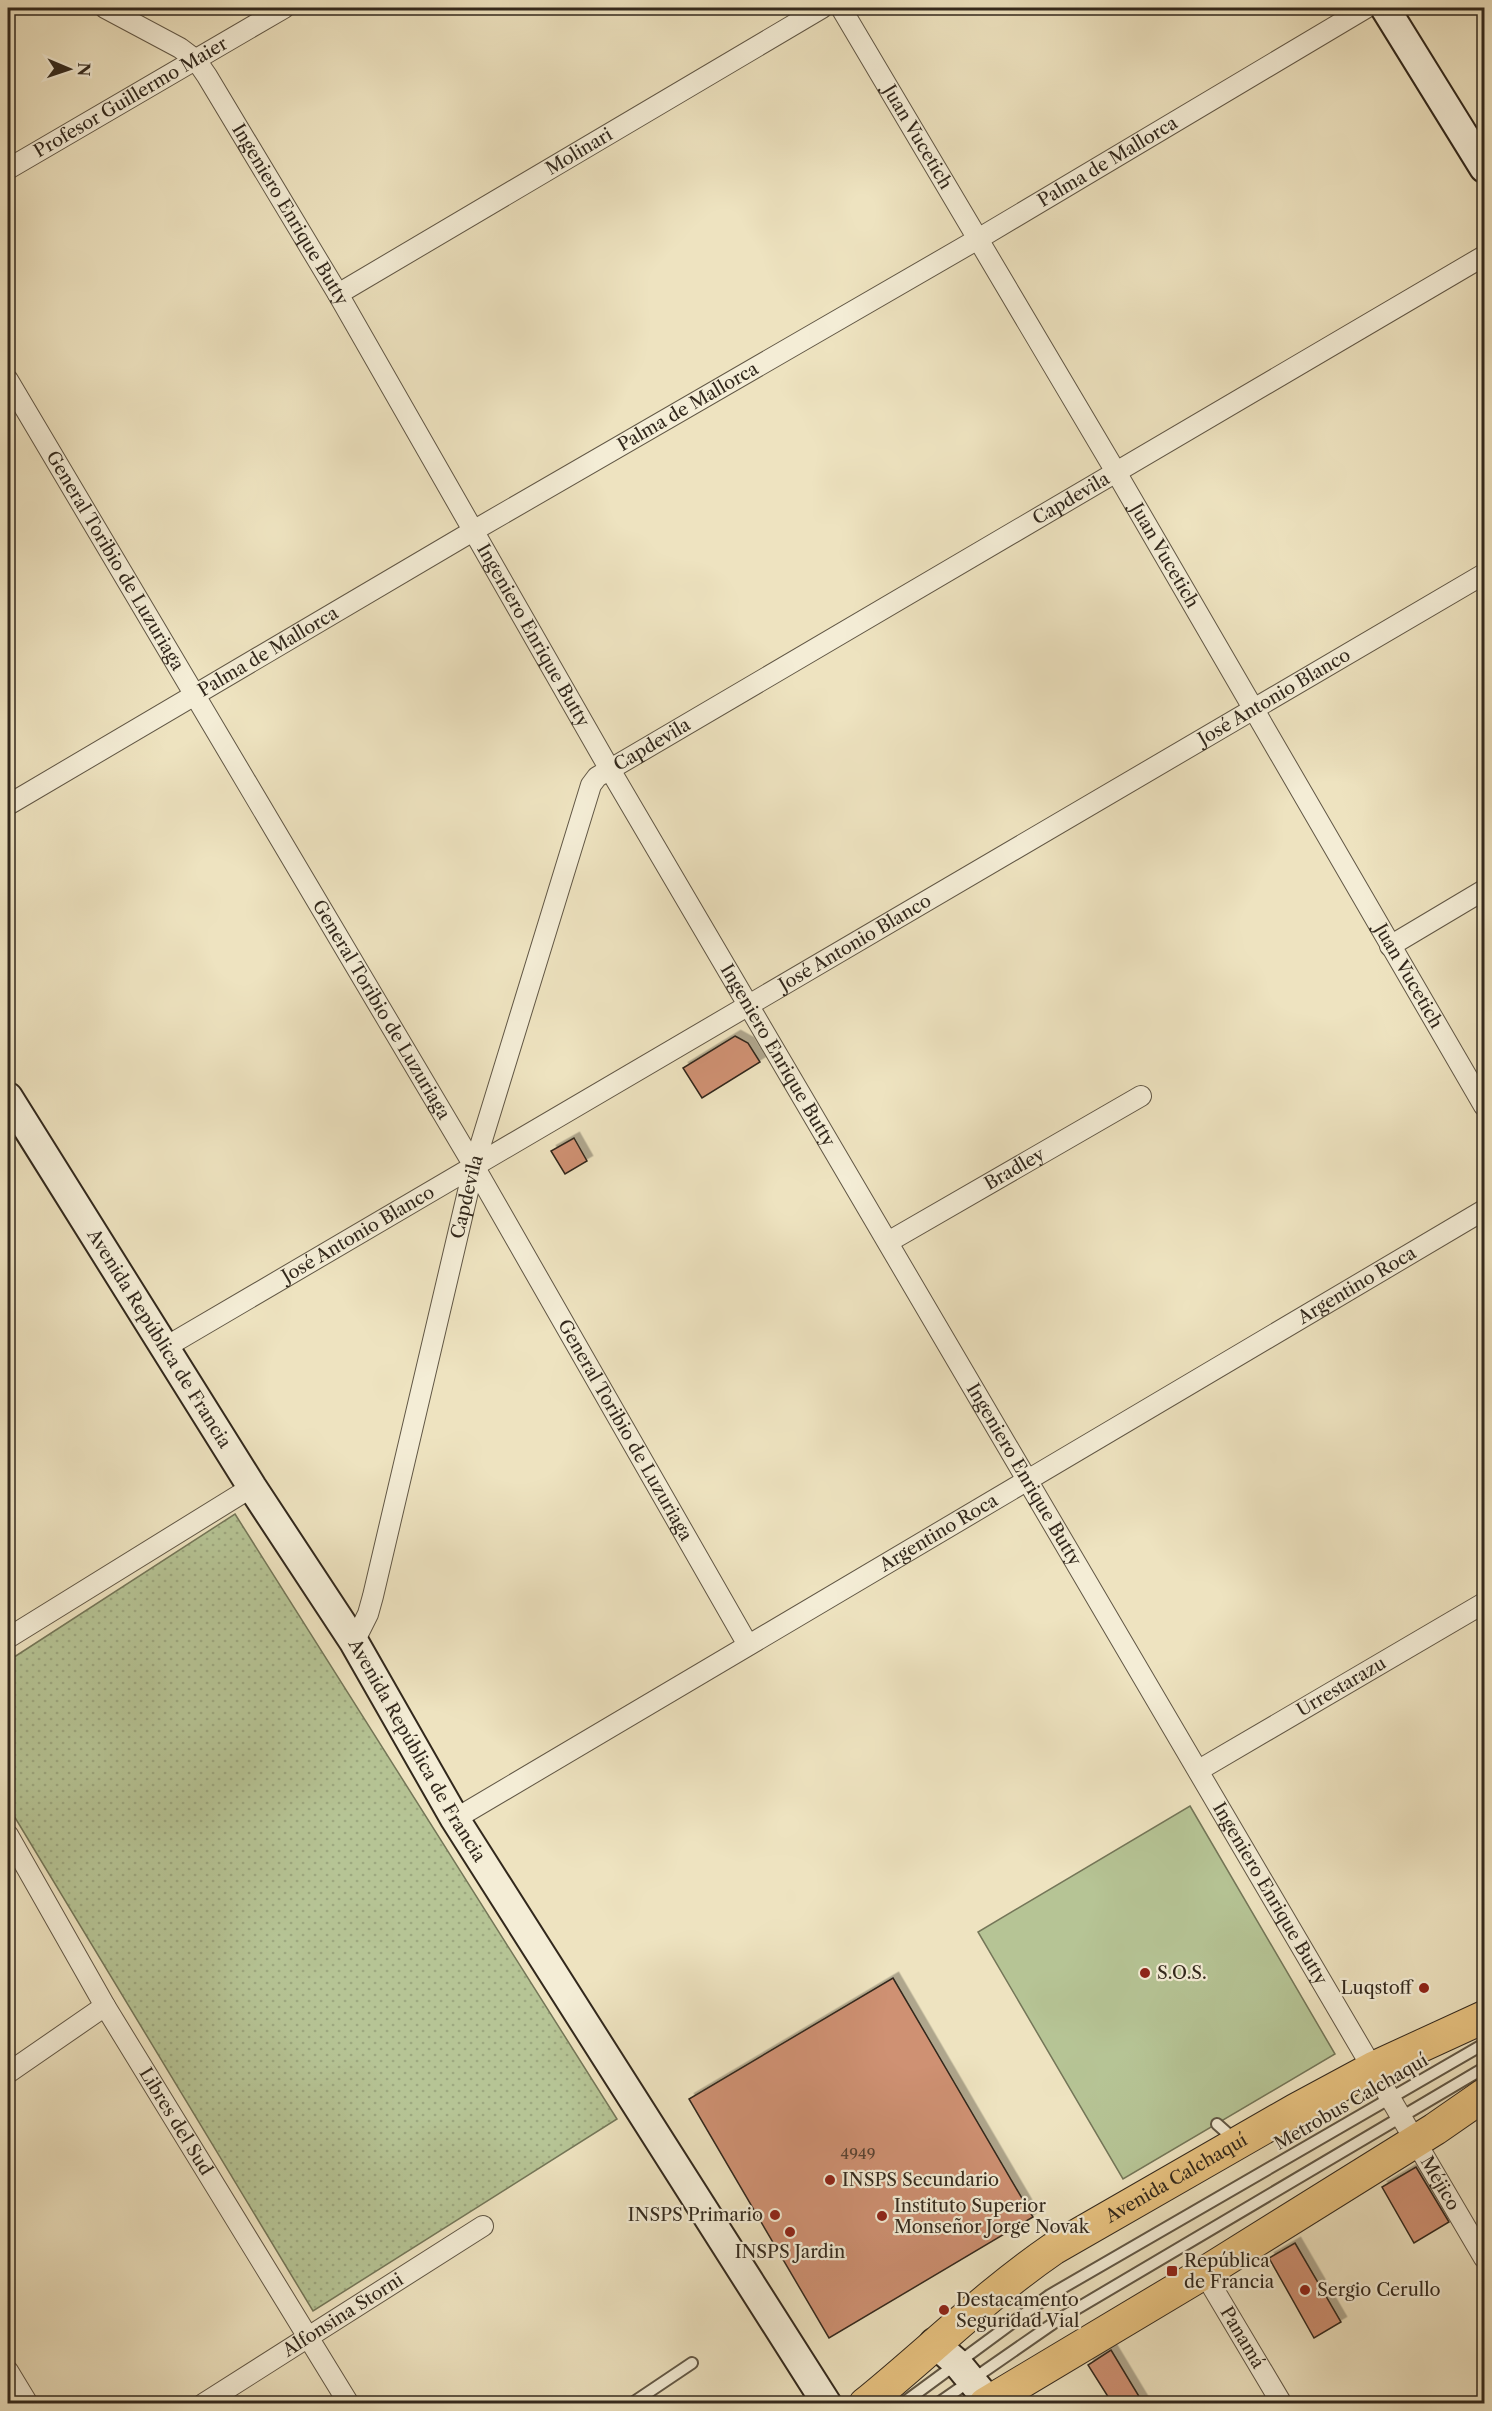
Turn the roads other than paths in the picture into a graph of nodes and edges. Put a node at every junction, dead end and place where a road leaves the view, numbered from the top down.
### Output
1 (105, 8) edge
2 (284, 8) edge
3 (822, 8) edge
4 (841, 8) edge
5 (1366, 8) edge
6 (1385, 8) edge
7 (196, 60) junction
8 (1485, 168) edge
9 (8, 169) edge
10 (978, 239) junction
11 (1485, 256) edge
12 (338, 294) junction
13 (8, 380) edge
14 (1116, 472) junction
15 (473, 531) junction
16 (1485, 573) edge
17 (196, 694) junction
18 (1253, 709) junction
19 (609, 768) junction
20 (8, 805) edge
21 (1485, 890) edge
22 (1390, 946) junction
23 (750, 1005) junction
24 (1141, 1096) dead end
25 (8, 1097) edge
26 (1485, 1106) edge
27 (474, 1166) junction
28 (1485, 1210) edge
29 (888, 1242) junction
30 (164, 1348) junction
31 (1029, 1479) junction
32 (252, 1487) junction
33 (1485, 1603) edge
34 (8, 1638) edge
35 (354, 1642) junction
36 (748, 1645) junction
37 (1198, 1770) junction
38 (455, 1819) junction
39 (8, 1835) edge
40 (105, 2006) junction
41 (1485, 2017) edge
42 (1485, 2044) edge
43 (1373, 2068) junction
44 (1485, 2068) edge
45 (8, 2073) edge
46 (1485, 2096) edge
47 (1391, 2097) junction
48 (1408, 2129) junction
49 (483, 2226) dead end
50 (1485, 2258) edge
51 (1204, 2272) junction
52 (307, 2336) junction
53 (692, 2362) dead end
54 (8, 2371) edge
55 (971, 2382) edge
56 (28, 2403) edge
57 (203, 2403) edge
58 (349, 2403) edge
59 (631, 2403) edge
60 (827, 2403) edge
61 (865, 2403) edge
62 (902, 2403) edge
63 (937, 2403) edge
64 (1282, 2403) edge

1 - 7 street, Ingeniero Enrique Butty
2 - 7 street, Profesor Guillermo Maier
3 - 12 street, Molinari
4 - 10 street, Juan Vucetich
5 - 10 street, Palma de Mallorca
6 - 8 main road
7 - 9 street, Profesor Guillermo Maier
7 - 12 street, Ingeniero Enrique Butty
10 - 14 street, Juan Vucetich
10 - 15 street, Palma de Mallorca
11 - 14 street, Capdevila
12 - 15 street, Ingeniero Enrique Butty
13 - 17 street, General Toribio de Luzuriaga
14 - 18 street, Juan Vucetich
14 - 19 street, Capdevila
15 - 17 street, Palma de Mallorca
15 - 19 street, Ingeniero Enrique Butty
16 - 18 street, José Antonio Blanco
17 - 20 street, Palma de Mallorca
17 - 27 street, General Toribio de Luzuriaga
18 - 22 street, Juan Vucetich
18 - 23 street, José Antonio Blanco
19 - 23 street, Ingeniero Enrique Butty
19 - 27 street, Capdevila
21 - 22 street
22 - 26 street, Juan Vucetich
23 - 27 street, José Antonio Blanco
23 - 29 street, Ingeniero Enrique Butty
24 - 29 street, Bradley
25 - 30 main road, Avenida República de Francia
27 - 30 street, José Antonio Blanco
27 - 35 street, Capdevila
27 - 36 street, General Toribio de Luzuriaga
28 - 31 street, Argentino Roca
29 - 31 street, Ingeniero Enrique Butty
30 - 32 main road, Avenida República de Francia
31 - 36 street, Argentino Roca
31 - 37 street, Ingeniero Enrique Butty
32 - 34 street
32 - 35 main road, Avenida República de Francia
33 - 37 street, Urrestarazu
35 - 38 main road, Avenida República de Francia
36 - 38 street, Argentino Roca
37 - 43 street, Ingeniero Enrique Butty
38 - 60 main road, Avenida República de Francia
39 - 40 street, Libres del Sud
40 - 45 street
40 - 52 street, Libres del Sud
41 - 43 main road, Avenida Calchaquí
42 - 47 lane, Metrobus Calchaquí
43 - 47 street, Ingeniero Enrique Butty
43 - 55 main road, Avenida Calchaquí
44 - 48 lane, Metrobus Calchaquí
46 - 48 main road, Avenida Calchaquí
47 - 48 street, Ingeniero Enrique Butty
47 - 55 lane, Metrobus Calchaquí
48 - 50 street, Méjico
48 - 51 main road, Avenida Calchaquí
48 - 55 lane, Metrobus Calchaquí
49 - 52 street, Alfonsina Storni
51 - 55 main road, Avenida Calchaquí
51 - 64 street, Panamá
52 - 57 street, Alfonsina Storni
52 - 58 street, Libres del Sud
53 - 59 lane
54 - 56 street
55 - 61 main road, Avenida Calchaquí
55 - 62 lane, Metrobus Calchaquí
55 - 63 lane, Metrobus Calchaquí

